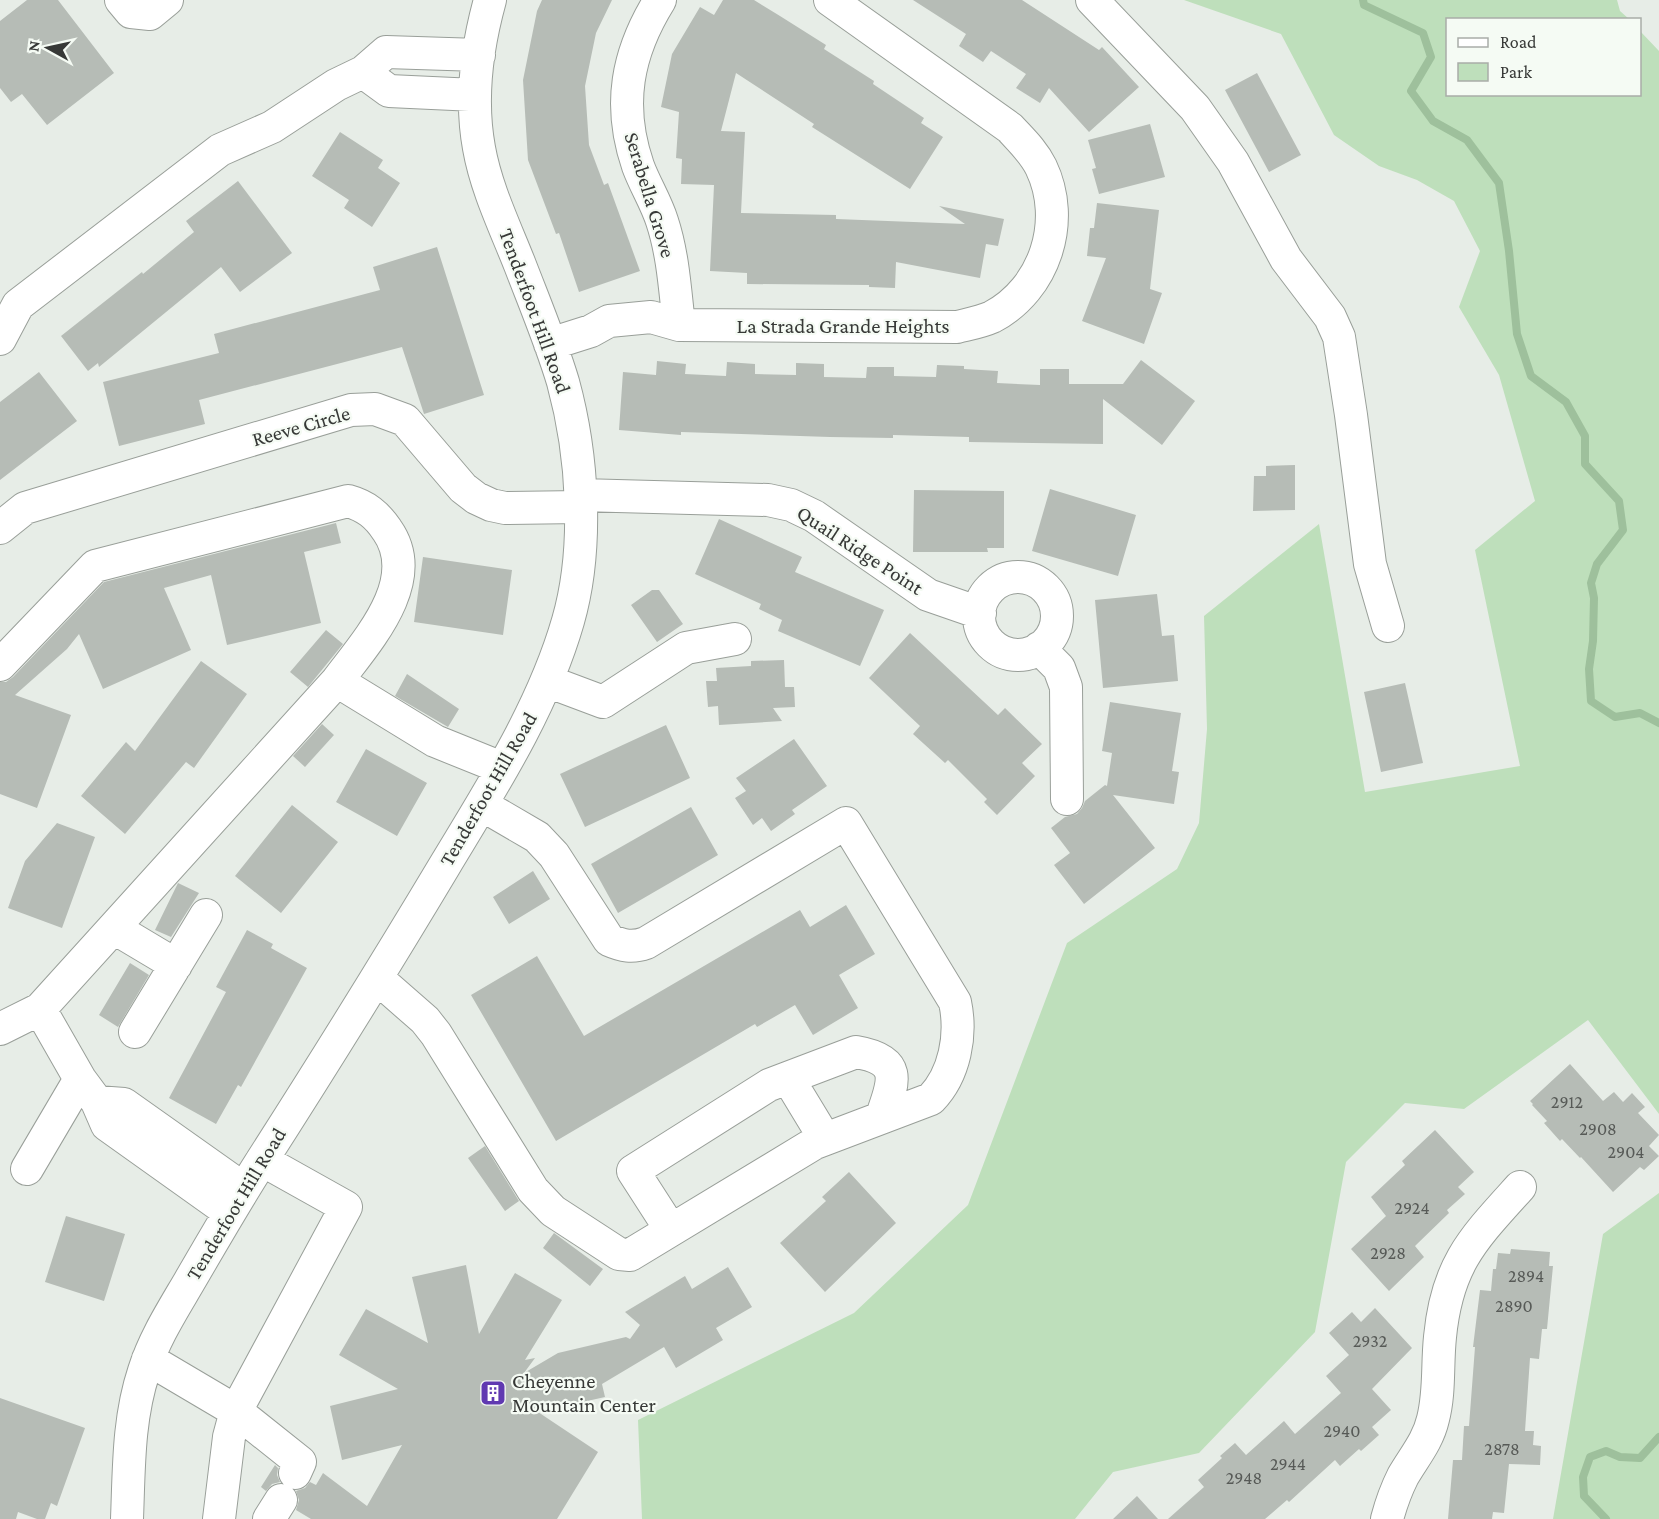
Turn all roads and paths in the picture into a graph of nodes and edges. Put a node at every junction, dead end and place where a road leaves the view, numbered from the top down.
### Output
1 (120, 0) edge
2 (167, 0) edge
3 (490, 0) edge
4 (660, 0) edge
5 (830, 0) edge
6 (1092, 0) edge
7 (479, 56) junction
8 (363, 72) junction
9 (475, 95) junction
10 (679, 325) junction
11 (0, 339) edge
12 (550, 345) junction
13 (580, 501) junction
14 (0, 528) edge
15 (980, 613) junction
16 (1388, 626) dead end
17 (735, 639) dead end
18 (1039, 648) junction
19 (0, 665) edge
20 (337, 681) junction
21 (547, 681) junction
22 (502, 768) junction
23 (1067, 799) dead end
24 (482, 805) junction
25 (206, 915) dead end
26 (114, 928) junction
27 (176, 965) junction
28 (377, 978) junction
29 (40, 1009) junction
30 (0, 1029) edge
31 (135, 1032) dead end
32 (788, 1078) junction
33 (89, 1090) junction
34 (881, 1118) junction
35 (825, 1139) junction
36 (262, 1160) junction
37 (27, 1169) dead end
38 (1520, 1187) dead end
39 (236, 1201) junction
40 (671, 1230) junction
41 (148, 1359) junction
42 (236, 1411) junction
43 (282, 1497) edge
44 (127, 1519) edge
45 (219, 1519) edge
46 (1387, 1519) edge

1 - 2 street
3 - 7 street, Tenderfoot Hill Road
4 - 10 street, Serabella Grove
5 - 10 street, La Strada Grande Heights
6 - 16 street
7 - 8 street
7 - 9 street, Tenderfoot Hill Road
8 - 9 street
8 - 11 street
9 - 12 street, Tenderfoot Hill Road
10 - 12 street, La Strada Grande Heights
12 - 13 street, Tenderfoot Hill Road
13 - 14 street, Reeve Circle
13 - 15 street, Quail Ridge Point
13 - 21 street, Tenderfoot Hill Road
15 - 18 street
15 - 18 street
17 - 21 street
18 - 23 street
19 - 20 street
20 - 22 street
20 - 26 street
21 - 22 street, Tenderfoot Hill Road
22 - 24 street, Tenderfoot Hill Road
24 - 28 street, Tenderfoot Hill Road
24 - 34 street
25 - 27 street
26 - 27 street
26 - 29 street
27 - 31 street
28 - 36 street, Tenderfoot Hill Road
28 - 40 street
29 - 30 street
29 - 33 street
32 - 34 street
32 - 35 street
32 - 40 street
33 - 37 street
33 - 39 street
34 - 35 street
35 - 40 street
36 - 39 street, Tenderfoot Hill Road
36 - 42 street
38 - 46 street
39 - 41 street, Tenderfoot Hill Road
41 - 42 street
41 - 44 street, Tenderfoot Hill Road
42 - 43 street
42 - 45 street

